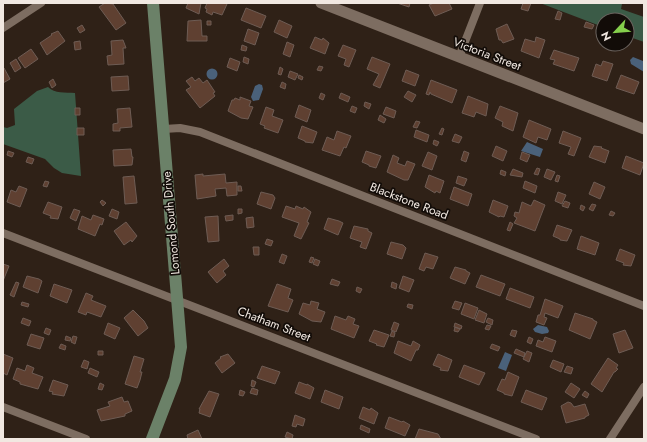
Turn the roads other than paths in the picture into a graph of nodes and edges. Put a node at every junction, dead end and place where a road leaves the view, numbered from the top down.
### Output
1 (41, 3) edge
2 (153, 3) edge
3 (321, 3) edge
4 (480, 3) edge
5 (3, 28) edge
6 (459, 57) junction
7 (164, 129) junction
8 (644, 129) edge
9 (3, 233) edge
10 (178, 299) junction
11 (644, 306) edge
12 (644, 387) edge
13 (3, 407) edge
14 (86, 439) edge
15 (152, 439) edge
16 (536, 439) edge
17 (610, 439) edge

1 - 5 street
2 - 7 main road, Lomond South Drive
3 - 6 street, Victoria Street
4 - 6 street
6 - 8 street, Victoria Street
7 - 10 main road, Lomond South Drive
7 - 11 street, Blackstone Road
9 - 10 street, Chatham Street
10 - 15 main road, Lomond South Drive
10 - 16 street, Chatham Street
12 - 17 street
13 - 14 street

